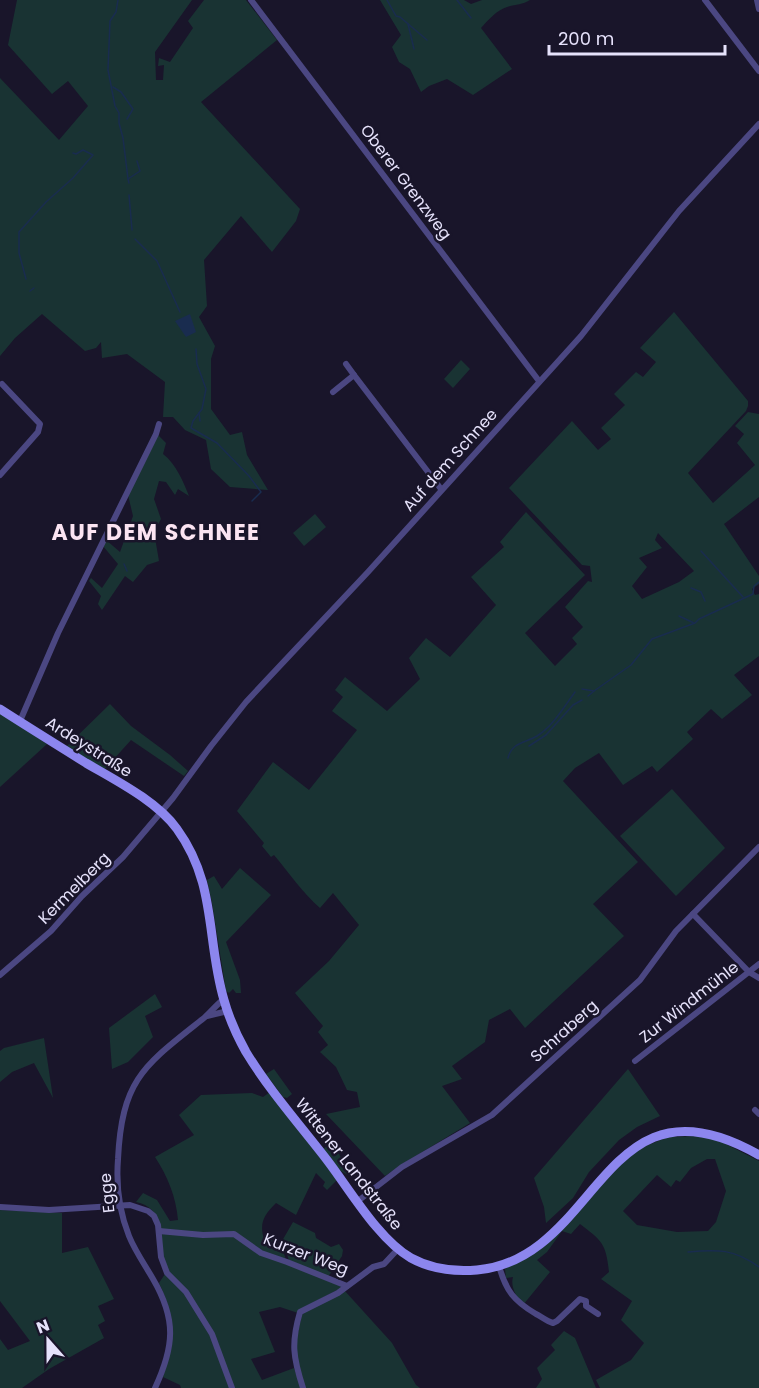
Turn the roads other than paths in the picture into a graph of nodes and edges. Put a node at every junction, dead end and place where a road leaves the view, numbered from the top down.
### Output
1 (251, 0) edge
2 (705, 0) edge
3 (757, 0) edge
4 (759, 9) edge
5 (759, 71) edge
6 (759, 124) edge
7 (346, 364) dead end
8 (354, 375) junction
9 (539, 381) junction
10 (2, 384) dead end
11 (333, 393) dead end
12 (159, 424) dead end
13 (0, 475) edge
14 (441, 489) junction
15 (0, 709) edge
16 (20, 722) junction
17 (160, 813) junction
18 (759, 847) edge
19 (693, 914) junction
20 (759, 964) edge
21 (749, 972) junction
22 (0, 975) edge
23 (759, 978) edge
24 (224, 999) junction
25 (228, 1011) junction
26 (207, 1016) junction
27 (635, 1061) dead end
28 (759, 1155) edge
29 (358, 1202) junction
30 (120, 1205) junction
31 (0, 1207) edge
32 (159, 1231) junction
33 (398, 1249) junction
34 (499, 1266) junction
35 (347, 1286) junction
36 (598, 1314) dead end
37 (155, 1388) edge
38 (232, 1388) edge
39 (303, 1388) edge

1 - 9 street, Oberer Grenzweg
2 - 5 street
3 - 4 street
6 - 9 street, Auf dem Schnee
7 - 8 street
8 - 11 street
8 - 14 street
9 - 14 street, Auf dem Schnee
10 - 13 street
12 - 16 street
14 - 17 street, Auf dem Schnee
15 - 16 main road, Ardeystraße
16 - 17 main road, Ardeystraße
17 - 22 street, Kermelberg
17 - 24 main road, Wittener Landstraße
18 - 19 street, Schraberg
19 - 21 street
19 - 29 street, Schraberg
20 - 21 street, Zur Windmühle
21 - 23 street
21 - 27 street, Zur Windmühle
24 - 25 main road, Wittener Landstraße
24 - 26 street, Egge
25 - 26 street, Egge
25 - 29 main road, Wittener Landstraße
26 - 30 street, Egge
28 - 34 main road, Wittener Landstraße
29 - 33 main road, Wittener Landstraße
30 - 31 street
30 - 32 street
30 - 37 street, Egge
32 - 35 street, Kurzer Weg
32 - 38 street
33 - 34 main road, Wittener Landstraße
33 - 35 street, Kurzer Weg
34 - 36 street
35 - 39 street

